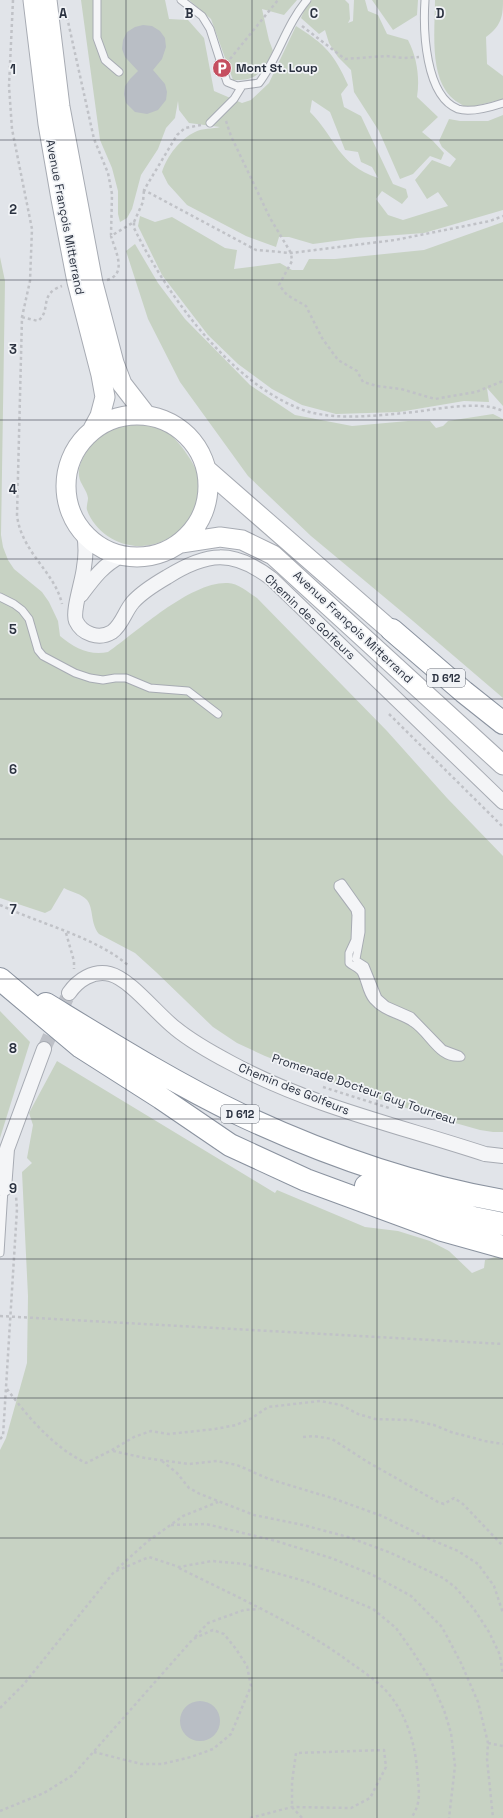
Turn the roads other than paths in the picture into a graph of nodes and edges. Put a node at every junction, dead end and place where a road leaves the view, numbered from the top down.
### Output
1 (33, 0) edge
2 (47, 0) edge
3 (97, 0) edge
4 (181, 0) edge
5 (307, 0) edge
6 (425, 0) edge
7 (119, 72) dead end
8 (242, 86) junction
9 (503, 103) edge
10 (210, 123) road end
11 (146, 415) junction
12 (93, 429) junction
13 (208, 470) junction
14 (84, 534) junction
15 (181, 543) junction
16 (120, 556) junction
17 (0, 597) edge
18 (79, 598) junction
19 (392, 630) junction
20 (218, 714) dead end
21 (503, 723) edge
22 (503, 734) edge
23 (503, 765) edge
24 (503, 802) edge
25 (342, 883) joint
26 (0, 977) edge
27 (69, 993) tunnel mouth
28 (44, 1049) tunnel mouth
29 (161, 1098) junction
30 (503, 1156) edge
31 (10, 1191) joint
32 (503, 1201) edge
33 (503, 1224) edge
34 (503, 1247) edge
35 (0, 1252) edge

1 - 12 main road, Avenue François Mitterrand
2 - 11 main road, Avenue François Mitterrand
3 - 7 lane
4 - 8 lane
5 - 8 lane
6 - 9 lane
8 - 10 lane
11 - 12 main road
11 - 13 main road
12 - 14 main road
13 - 15 main road
13 - 19 main road, Avenue François Mitterrand
14 - 16 main road
14 - 18 street, Chemin des Golfeurs
15 - 16 main road
15 - 23 main road, Avenue François Mitterrand
16 - 18 street, Chemin des Golfeurs
17 - 20 lane
18 - 24 street, Chemin des Golfeurs
19 - 21 highway, D 612
19 - 22 main road, Avenue François Mitterrand
25 - 25 lane
26 - 29 highway, D 612
26 - 32 highway, D 612
27 - 30 street, Chemin des Golfeurs
28 - 31 street
29 - 33 highway, D 612
29 - 34 highway, D 612
31 - 35 lane

